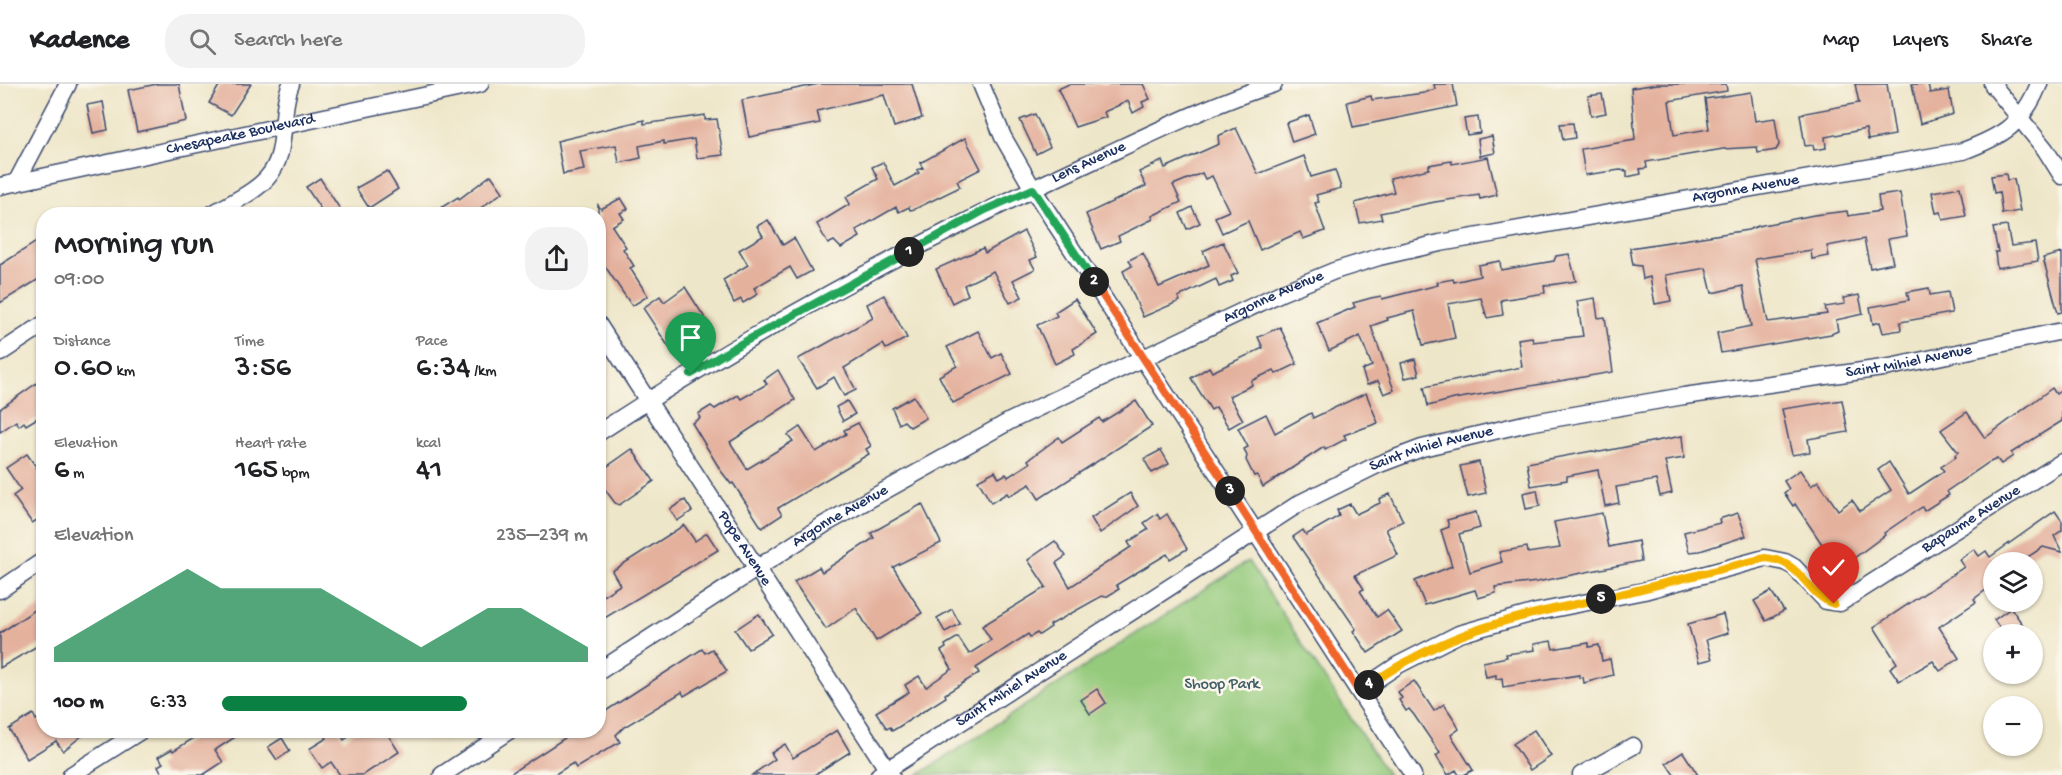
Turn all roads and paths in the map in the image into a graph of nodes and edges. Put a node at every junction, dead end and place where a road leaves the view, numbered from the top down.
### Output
1 (68, 84) edge
2 (291, 84) edge
3 (480, 84) edge
4 (981, 84) edge
5 (1274, 84) edge
6 (1992, 84) edge
7 (2040, 84) edge
8 (2020, 118) junction
9 (282, 126) junction
10 (2062, 176) edge
11 (8, 185) edge
12 (1033, 189) junction
13 (223, 207) edge
14 (36, 329) edge
15 (2062, 331) edge
16 (606, 336) edge
17 (0, 353) edge
18 (1143, 358) junction
19 (648, 400) junction
20 (606, 428) edge
21 (2062, 462) edge
22 (1256, 531) junction
23 (36, 565) edge
24 (758, 569) junction
25 (0, 590) edge
26 (606, 667) edge
27 (1359, 692) junction
28 (129, 738) edge
29 (498, 738) edge
30 (1633, 746) dead end
31 (886, 773) edge
32 (71, 775) edge
33 (442, 775) edge
34 (1413, 775) edge
35 (1581, 775) edge

1 - 11 street
2 - 9 street
3 - 9 street, Chesapeake Boulevard
4 - 12 street
5 - 12 street, Lens Avenue
6 - 8 street
7 - 8 street, Argonne Avenue
8 - 10 street
8 - 18 street, Argonne Avenue
9 - 11 street, Chesapeake Boulevard
9 - 13 street
12 - 18 street
12 - 19 street, Lens Avenue
14 - 17 street
15 - 22 street, Saint Mihiel Avenue
16 - 19 street, Pope Avenue
18 - 22 street
18 - 24 street, Argonne Avenue
19 - 20 street, Lens Avenue
19 - 24 street, Pope Avenue
21 - 27 street, Bapaume Avenue
22 - 27 street
22 - 31 street, Saint Mihiel Avenue
23 - 25 street
24 - 26 street, Argonne Avenue
24 - 31 street, Pope Avenue
27 - 34 street
28 - 32 street
29 - 33 street
30 - 35 street

